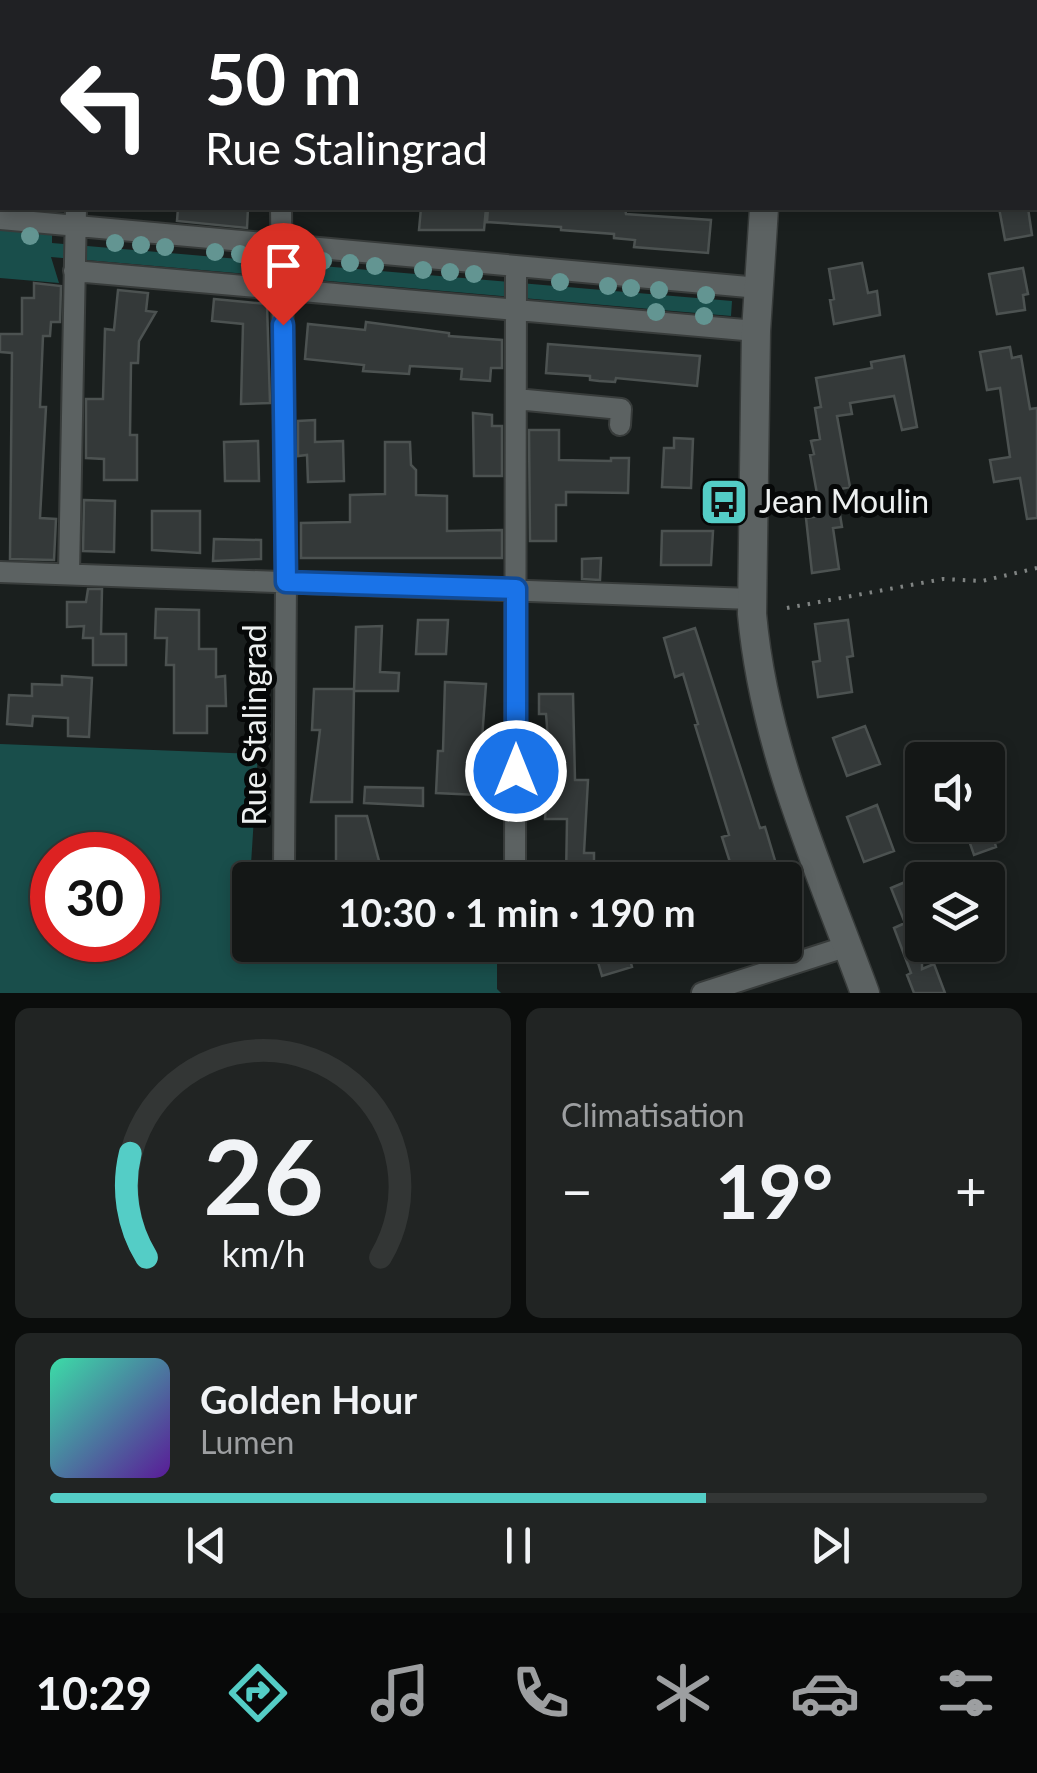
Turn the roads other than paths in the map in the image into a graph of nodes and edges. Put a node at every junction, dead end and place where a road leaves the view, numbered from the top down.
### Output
1 (281, 210) edge
2 (764, 210) edge
3 (76, 217) edge
4 (0, 219) edge
5 (282, 245) junction
6 (516, 266) junction
7 (74, 271) junction
8 (282, 288) junction
9 (759, 288) junction
10 (516, 310) junction
11 (756, 330) junction
12 (516, 399) junction
13 (620, 425) dead end
14 (0, 572) edge
15 (69, 574) junction
16 (286, 582) junction
17 (516, 589) junction
18 (752, 599) junction
19 (284, 862) edge
20 (515, 862) edge
21 (848, 946) junction
22 (702, 993) edge
23 (865, 993) edge

1 - 5 street
2 - 9 main road
3 - 4 street
3 - 5 street
3 - 7 street
5 - 6 street
5 - 8 street
6 - 9 street
6 - 10 street
7 - 8 street
7 - 15 street
8 - 10 street
8 - 16 street
9 - 11 main road
10 - 11 street
10 - 12 street
11 - 18 main road
12 - 13 street
12 - 17 street
14 - 15 street, Rue Stalingrad
15 - 16 street, Rue Stalingrad
16 - 17 street, Rue Stalingrad
16 - 19 street, Rue Stalingrad
17 - 18 street, Rue Stalingrad
17 - 20 street
18 - 21 main road
21 - 22 street
21 - 23 main road

